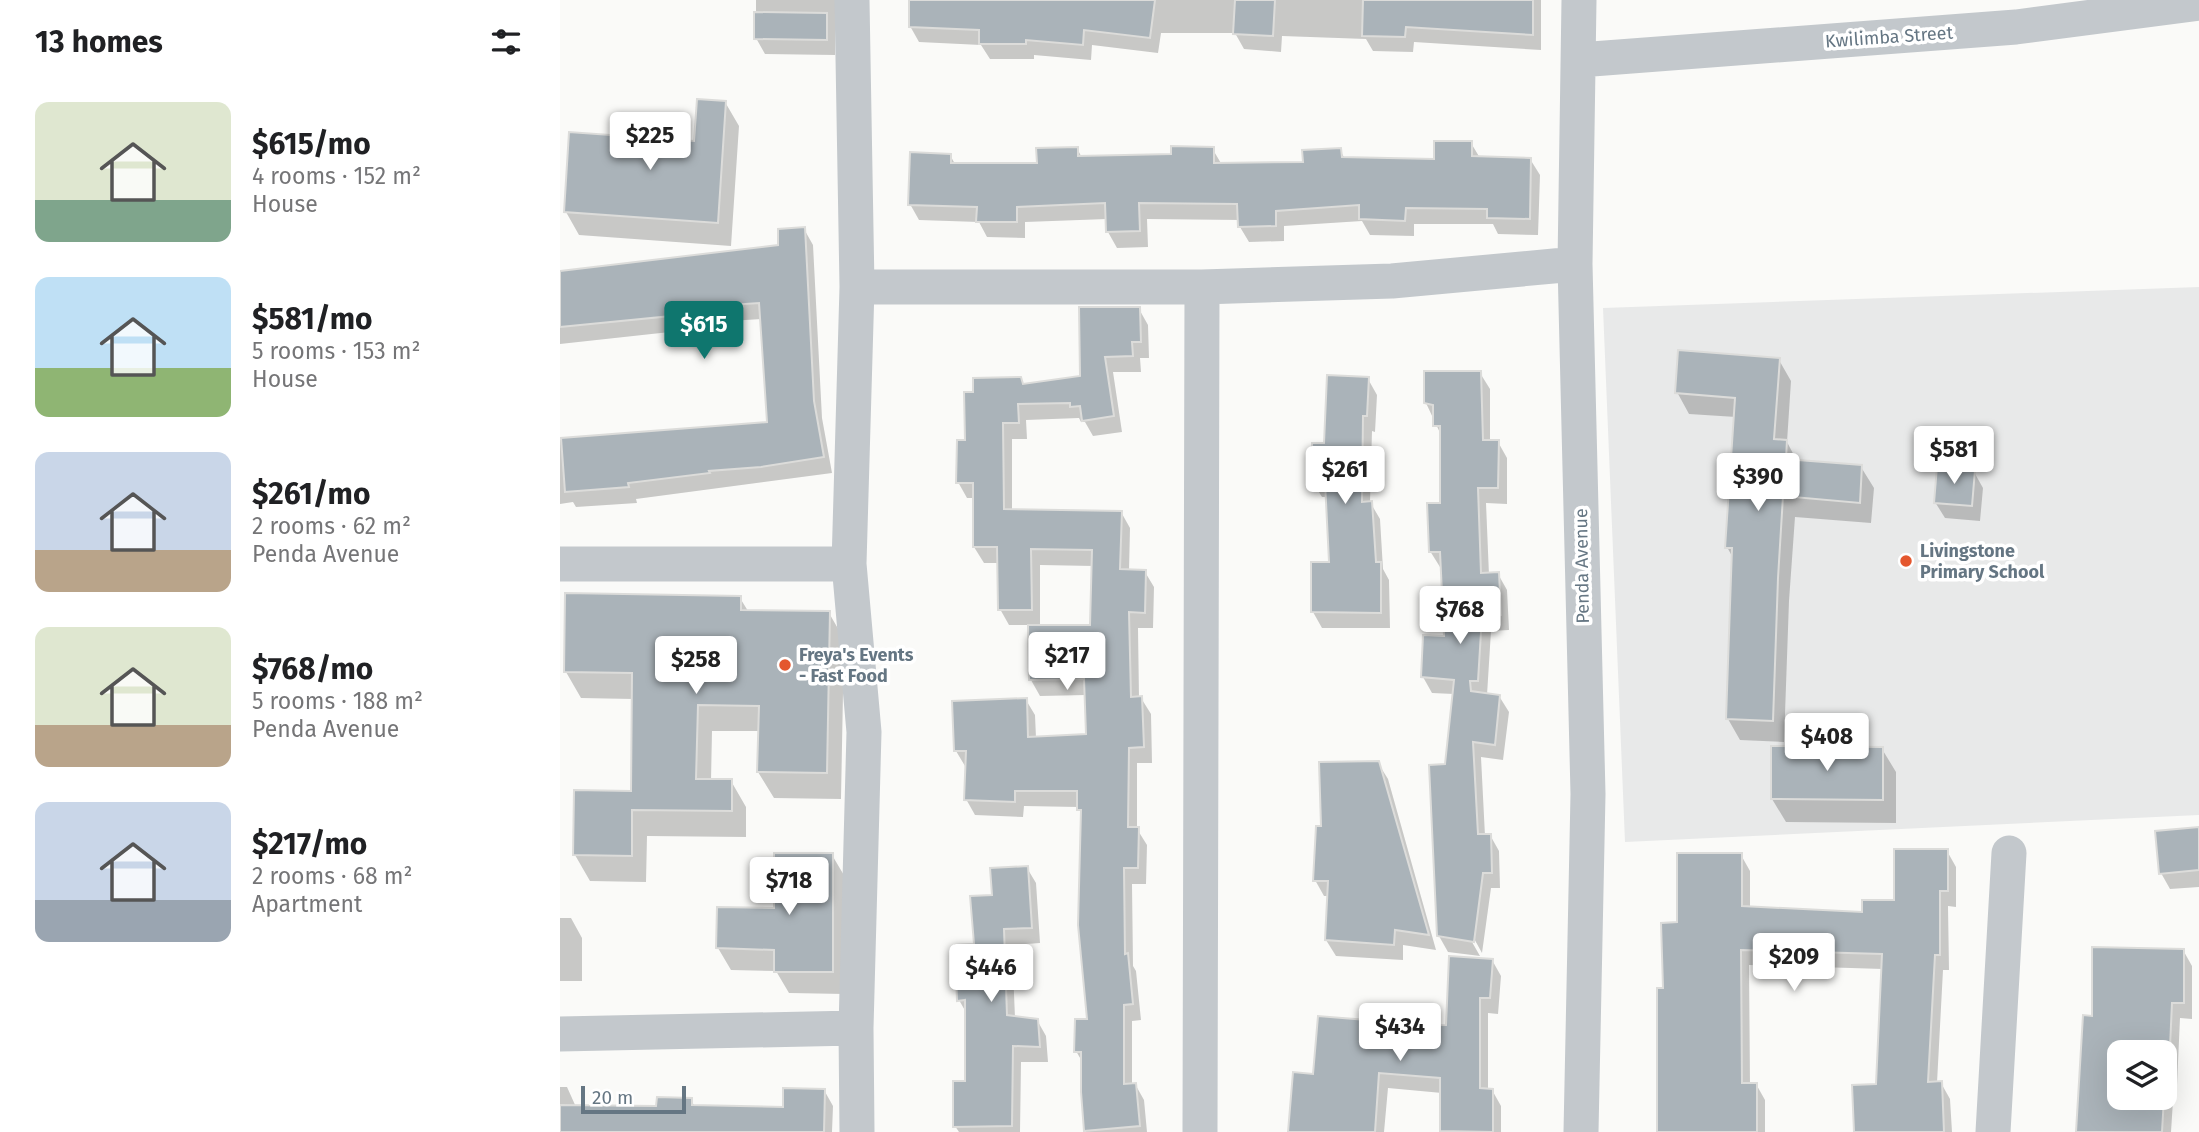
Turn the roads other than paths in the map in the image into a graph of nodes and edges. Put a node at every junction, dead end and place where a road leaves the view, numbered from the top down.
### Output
1 (852, 0) edge
2 (1579, 0) edge
3 (2199, 3) edge
4 (2015, 14) edge
5 (1578, 60) junction
6 (1575, 264) junction
7 (857, 287) junction
8 (1202, 287) junction
9 (560, 564) edge
10 (849, 564) junction
11 (2009, 853) dead end
12 (856, 1028) junction
13 (560, 1034) edge
14 (856, 1132) edge
15 (1200, 1132) edge
16 (1581, 1132) edge
17 (1993, 1132) edge

1 - 7 street
2 - 5 street, Penda Avenue
3 - 4 street, Kwilimba Street
4 - 5 street, Kwilimba Street
5 - 6 street, Penda Avenue
6 - 8 street
6 - 16 street, Penda Avenue
7 - 8 street
7 - 10 street
8 - 15 street
9 - 10 street
10 - 12 street
11 - 17 street
12 - 13 street
12 - 14 street

